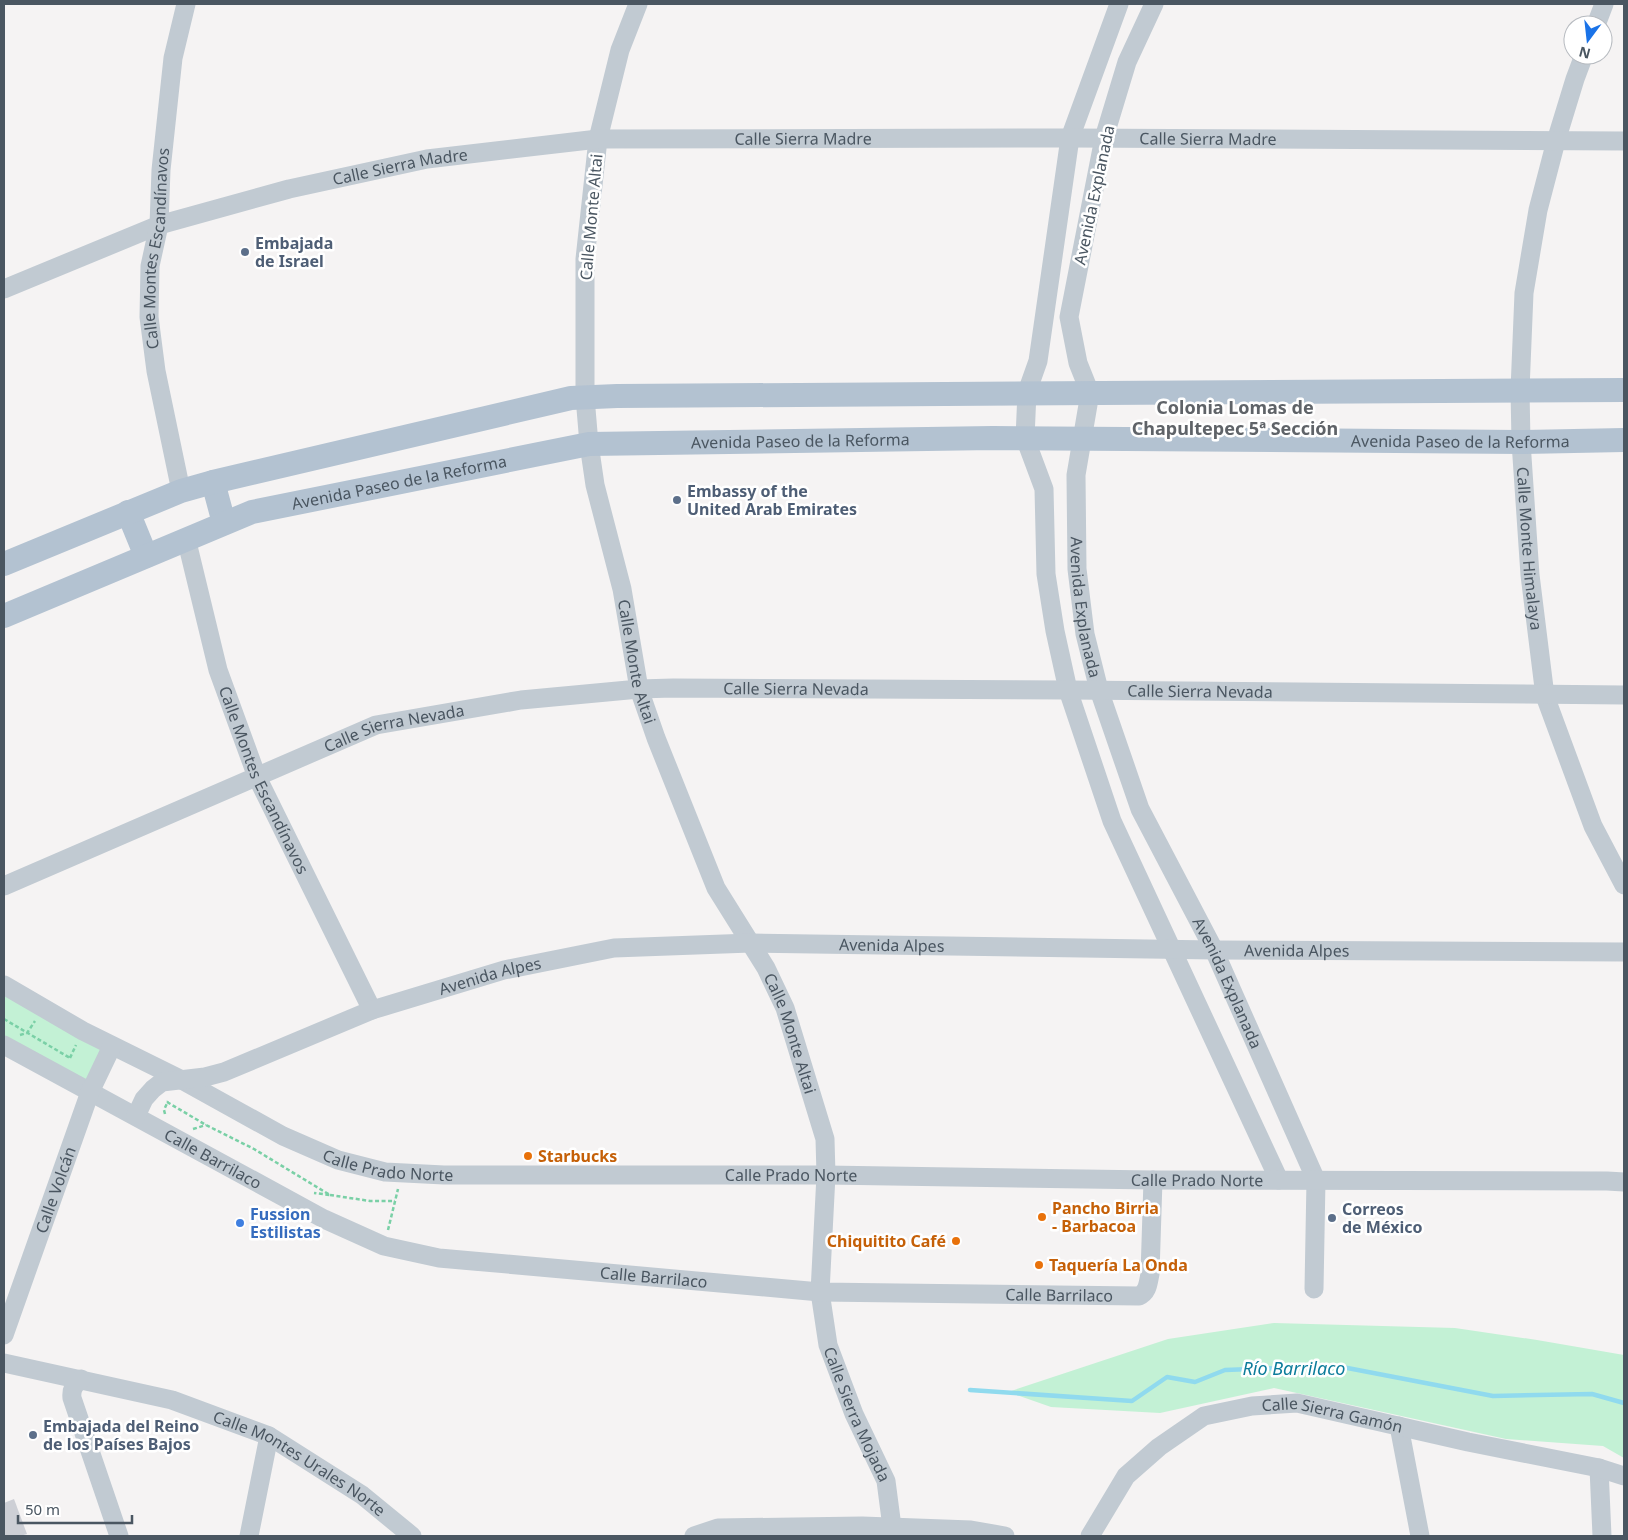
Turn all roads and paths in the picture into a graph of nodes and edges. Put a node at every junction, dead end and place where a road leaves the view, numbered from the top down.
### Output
1 (186, 4) edge
2 (638, 4) edge
3 (1120, 4) edge
4 (1154, 4) edge
5 (1580, 65) edge
6 (1070, 138) junction
7 (1104, 138) junction
8 (598, 139) junction
9 (1556, 140) junction
10 (1624, 141) edge
11 (159, 225) junction
12 (4, 289) edge
13 (1520, 390) junction
14 (1624, 390) edge
15 (1027, 392) junction
16 (1090, 394) junction
17 (585, 397) junction
18 (1083, 437) junction
19 (1025, 438) junction
20 (1624, 440) edge
21 (1521, 442) junction
22 (589, 444) junction
23 (213, 482) junction
24 (181, 491) junction
25 (128, 512) junction
26 (224, 524) junction
27 (186, 538) junction
28 (146, 556) junction
29 (4, 564) edge
30 (4, 616) edge
31 (639, 689) junction
32 (1068, 690) junction
33 (1099, 690) junction
34 (1545, 696) junction
35 (1624, 696) edge
36 (257, 777) junction
37 (1624, 884) edge
38 (4, 886) edge
39 (751, 943) junction
40 (1172, 949) junction
41 (1214, 950) junction
42 (1624, 952) edge
43 (4, 985) edge
44 (42, 1008) junction
45 (372, 1010) junction
46 (4, 1019) edge
47 (83, 1031) junction
48 (27, 1033) junction
49 (11, 1040) edge
50 (112, 1046) junction
51 (70, 1058) junction
52 (59, 1076) junction
53 (175, 1087) junction
54 (90, 1092) junction
55 (167, 1102) junction
56 (136, 1116) junction
57 (167, 1120) dead end
58 (401, 1172) junction
59 (826, 1175) junction
60 (1153, 1180) junction
61 (1279, 1180) junction
62 (1316, 1180) junction
63 (1624, 1182) edge
64 (306, 1192) dead end
65 (330, 1194) junction
66 (395, 1201) junction
67 (384, 1246) junction
68 (1314, 1289) dead end
69 (820, 1292) junction
70 (4, 1335) edge
71 (4, 1363) edge
72 (81, 1379) junction
73 (1399, 1426) junction
74 (269, 1436) junction
75 (1599, 1468) junction
76 (1624, 1476) edge
77 (862, 1531) edge
78 (892, 1532) edge
79 (119, 1536) edge
80 (250, 1536) edge
81 (412, 1536) edge
82 (694, 1536) edge
83 (1005, 1536) edge
84 (1090, 1536) edge
85 (1420, 1536) edge
86 (1602, 1536) edge

1 - 11 street, Calle Montes Escandínavos
2 - 8 street, Calle Monte Altai
3 - 6 street, Avenida Explanada
4 - 7 street, Avenida Explanada
5 - 9 street, Calle Monte Himalaya
6 - 7 street, Calle Sierra Madre
6 - 8 street, Calle Sierra Madre
6 - 15 street, Avenida Explanada
7 - 9 street, Calle Sierra Madre
7 - 16 street, Avenida Explanada
8 - 11 street, Calle Sierra Madre
8 - 17 street, Calle Monte Altai
9 - 10 street, Calle Sierra Madre
9 - 13 street, Calle Monte Himalaya
11 - 12 street, Calle Sierra Madre
11 - 24 street, Calle Montes Escandínavos
13 - 14 main road
13 - 16 main road
13 - 21 street, Calle Monte Himalaya
15 - 16 main road
15 - 17 main road
15 - 19 street, Avenida Explanada
16 - 18 street, Avenida Explanada
17 - 22 street, Calle Monte Altai
17 - 23 main road
18 - 19 main road, Avenida Paseo de la Reforma
18 - 21 main road, Avenida Paseo de la Reforma
18 - 33 street, Avenida Explanada
19 - 22 main road, Avenida Paseo de la Reforma
19 - 32 street, Avenida Explanada
20 - 21 main road, Avenida Paseo de la Reforma
21 - 34 street, Calle Monte Himalaya
22 - 26 main road, Avenida Paseo de la Reforma
22 - 31 street, Calle Monte Altai
23 - 24 main road
23 - 26 main road
24 - 25 main road
25 - 28 main road
25 - 29 main road
26 - 27 main road, Avenida Paseo de la Reforma
27 - 28 main road, Avenida Paseo de la Reforma
27 - 36 street, Calle Montes Escandínavos
28 - 30 main road, Avenida Paseo de la Reforma
31 - 32 street, Calle Sierra Nevada
31 - 36 street, Calle Sierra Nevada
31 - 39 street, Calle Monte Altai
32 - 33 street, Calle Sierra Nevada
32 - 40 street, Avenida Explanada
33 - 34 street, Calle Sierra Nevada
33 - 41 street, Avenida Explanada
34 - 35 street, Calle Sierra Nevada
34 - 37 street, Calle Monte Himalaya
36 - 38 street, Calle Sierra Nevada
36 - 45 street, Calle Montes Escandínavos
39 - 40 street, Avenida Alpes
39 - 45 street, Avenida Alpes
39 - 59 street, Calle Monte Altai
40 - 41 street, Avenida Alpes
40 - 61 street, Avenida Explanada
41 - 42 street, Avenida Alpes
41 - 62 street, Avenida Explanada
43 - 44 street, Calle Prado Norte
44 - 47 street, Calle Prado Norte
44 - 48 path
45 - 53 street, Avenida Alpes
46 - 48 path
47 - 50 street, Calle Prado Norte
47 - 51 path
48 - 49 path
48 - 51 path
49 - 52 street
50 - 53 street, Calle Prado Norte
50 - 54 street, Calle Volcán
51 - 52 path
52 - 54 street
53 - 55 path
53 - 56 street, Avenida Alpes
53 - 58 street, Calle Prado Norte
54 - 56 street, Calle Barrilaco
54 - 70 street, Calle Volcán
55 - 57 path
55 - 65 path
56 - 67 street, Calle Barrilaco
58 - 59 street, Calle Prado Norte
58 - 66 path
59 - 60 street, Calle Prado Norte
59 - 69 street, Calle Monte Altai
60 - 61 street, Calle Prado Norte
60 - 69 street, Calle Barrilaco
61 - 62 street, Calle Prado Norte
62 - 63 street, Calle Prado Norte
62 - 68 street
64 - 65 path
65 - 66 path
66 - 67 path
67 - 69 street, Calle Barrilaco
69 - 78 street, Calle Sierra Mojada
71 - 72 street, Calle Montes Urales Norte
72 - 74 street, Calle Montes Urales Norte
72 - 79 street
73 - 75 street, Calle Sierra Gamón
73 - 84 street, Calle Sierra Gamón
73 - 85 street
74 - 80 street
74 - 81 street, Calle Montes Urales Norte
75 - 76 street, Calle Sierra Gamón
75 - 86 street
77 - 78 street
77 - 82 street
78 - 83 street

